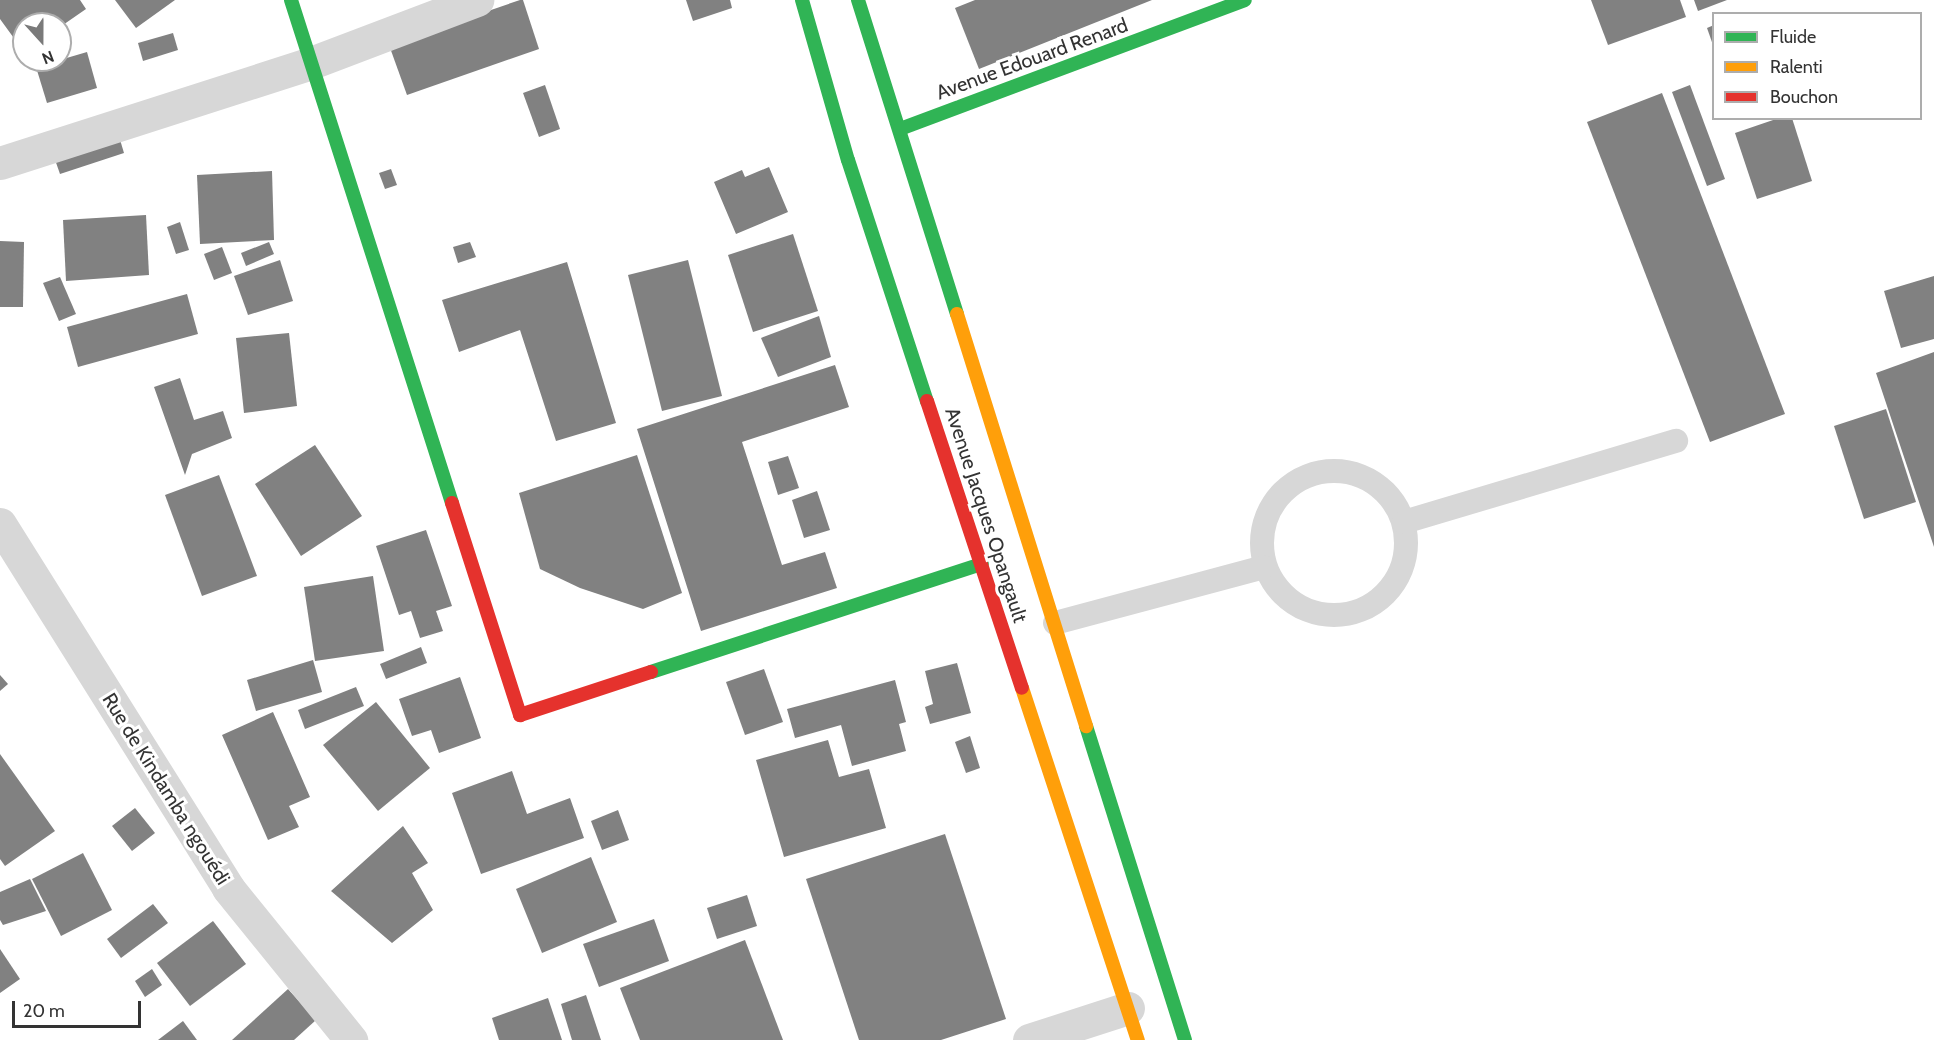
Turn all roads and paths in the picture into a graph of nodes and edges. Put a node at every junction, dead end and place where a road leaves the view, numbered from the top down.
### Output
1 (291, 0) edge
2 (477, 0) edge
3 (802, 0) edge
4 (858, 0) edge
5 (1245, 0) edge
6 (311, 63) junction
7 (900, 129) junction
8 (0, 162) edge
9 (1676, 441) dead end
10 (1404, 522) junction
11 (0, 524) edge
12 (982, 564) junction
13 (1264, 567) junction
14 (1055, 623) junction
15 (1128, 1008) junction
16 (338, 1036) edge
17 (1029, 1040) edge
18 (1138, 1040) edge
19 (1185, 1040) edge

1 - 6 main road
2 - 6 street
3 - 12 main road, Avenue Jacques Opangault
4 - 7 main road
5 - 7 main road, Avenue Edouard Renard
6 - 8 street
6 - 12 main road
7 - 14 main road
9 - 10 lane
10 - 13 lane
10 - 13 lane
11 - 16 street, Rue de Kindamba ngouédi
12 - 15 main road, Avenue Jacques Opangault
13 - 14 lane
14 - 19 main road
15 - 17 street
15 - 18 main road, Avenue Jacques Opangault

